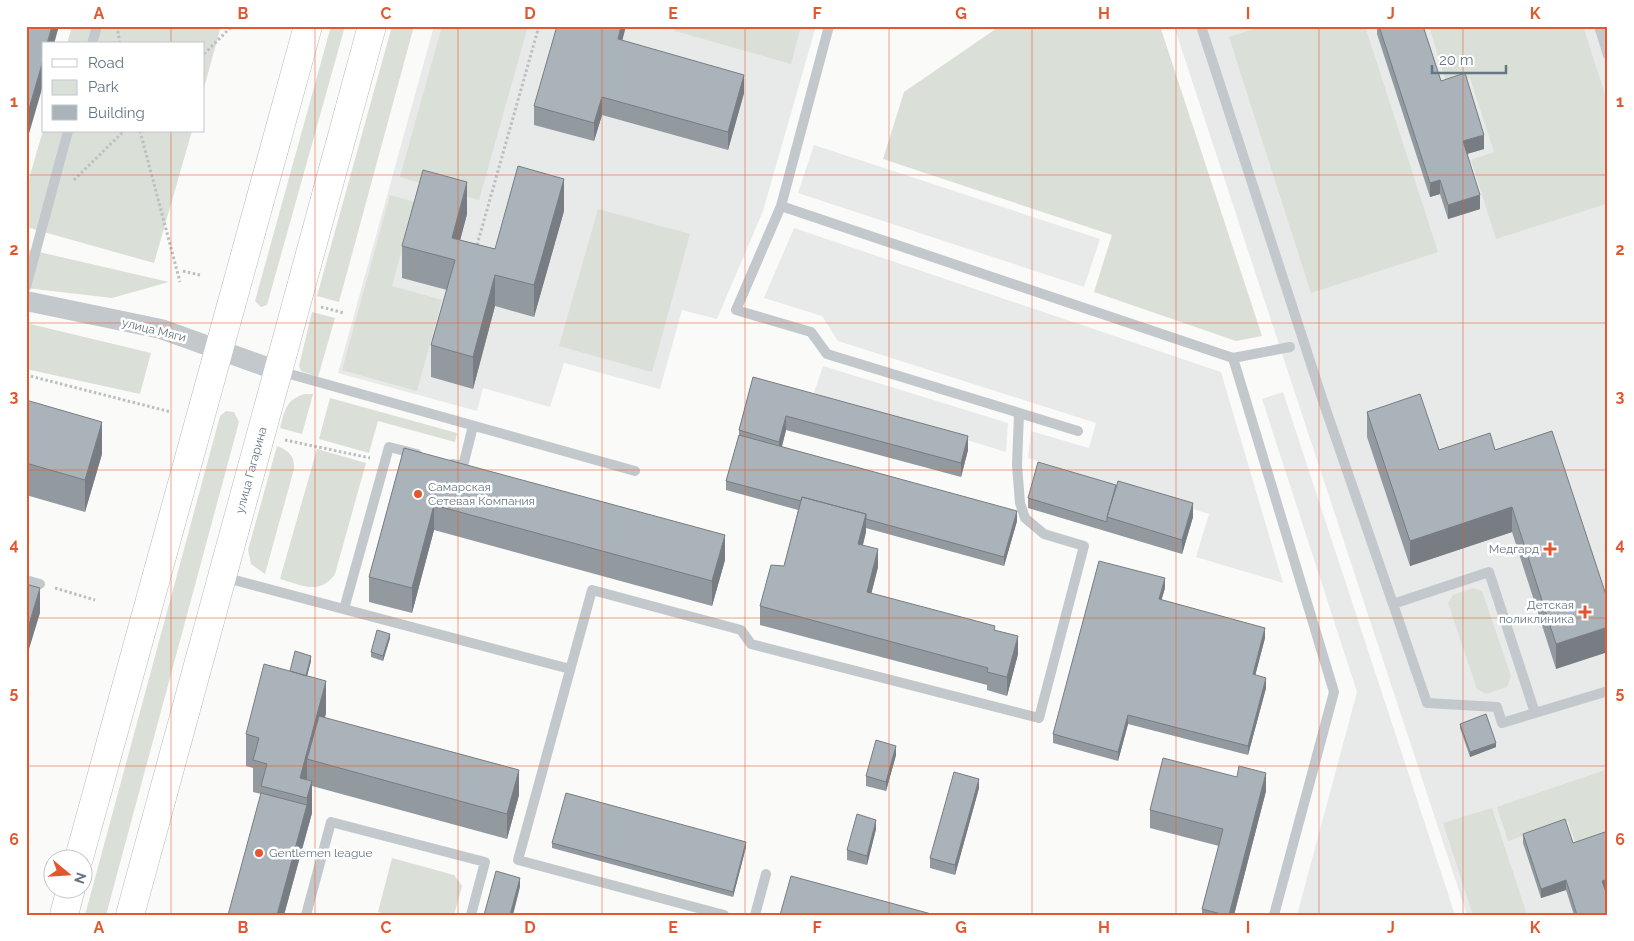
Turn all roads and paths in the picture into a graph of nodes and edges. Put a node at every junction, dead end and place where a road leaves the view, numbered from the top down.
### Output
1 (97, 26) edge
2 (117, 26) edge
3 (232, 26) edge
4 (308, 26) edge
5 (372, 26) edge
6 (539, 26) edge
7 (829, 26) edge
8 (1201, 26) edge
9 (1599, 26) edge
10 (93, 42) edge
11 (120, 42) edge
12 (205, 53) edge
13 (1608, 55) edge
14 (68, 132) edge
15 (123, 132) edge
16 (140, 132) edge
17 (48, 205) junction
18 (781, 206) junction
19 (477, 245) edge
20 (183, 271) dead end
21 (200, 275) dead end
22 (180, 282) dead end
23 (26, 287) edge
24 (26, 301) edge
25 (316, 306) dead end
26 (344, 313) dead end
27 (1290, 347) dead end
28 (219, 348) junction
29 (1233, 358) junction
30 (278, 370) junction
31 (26, 375) edge
32 (170, 412) dead end
33 (1019, 413) junction
34 (472, 426) junction
35 (1078, 431) dead end
36 (307, 443) dead end
37 (426, 457) edge
38 (385, 462) junction
39 (444, 462) edge
40 (635, 471) dead end
41 (222, 576) junction
42 (26, 580) edge
43 (40, 584) joint
44 (95, 600) dead end
45 (1393, 604) junction
46 (344, 609) junction
47 (570, 669) junction
48 (1608, 691) edge
49 (1535, 713) junction
50 (82, 848) edge
51 (766, 874) dead end
52 (68, 898) edge
53 (64, 915) edge
54 (130, 915) edge
55 (306, 915) edge
56 (471, 915) edge
57 (724, 915) edge
58 (755, 915) edge
59 (1274, 915) edge

1 - 10 lane
2 - 11 path
3 - 12 path
4 - 28 main road
5 - 30 main road, улица Гагарина
6 - 19 path
7 - 18 lane
8 - 45 lane
9 - 13 lane
14 - 17 lane
15 - 17 path
16 - 22 path
17 - 23 lane
18 - 29 lane
18 - 33 lane
20 - 21 path
24 - 28 street, улица Мяги
25 - 26 path
27 - 29 lane
28 - 30 street, улица Мяги
28 - 50 main road
29 - 59 lane
30 - 34 lane
30 - 41 main road, улица Гагарина
31 - 32 path
33 - 35 lane
33 - 47 lane
34 - 39 lane
34 - 40 lane
36 - 38 path
37 - 38 lane
38 - 46 lane
41 - 46 lane
41 - 54 main road, улица Гагарина
42 - 43 lane
43 - 44 path
45 - 49 lane
45 - 49 lane
46 - 47 lane
47 - 57 lane
48 - 49 lane
51 - 58 lane
52 - 53 main road
55 - 56 lane

